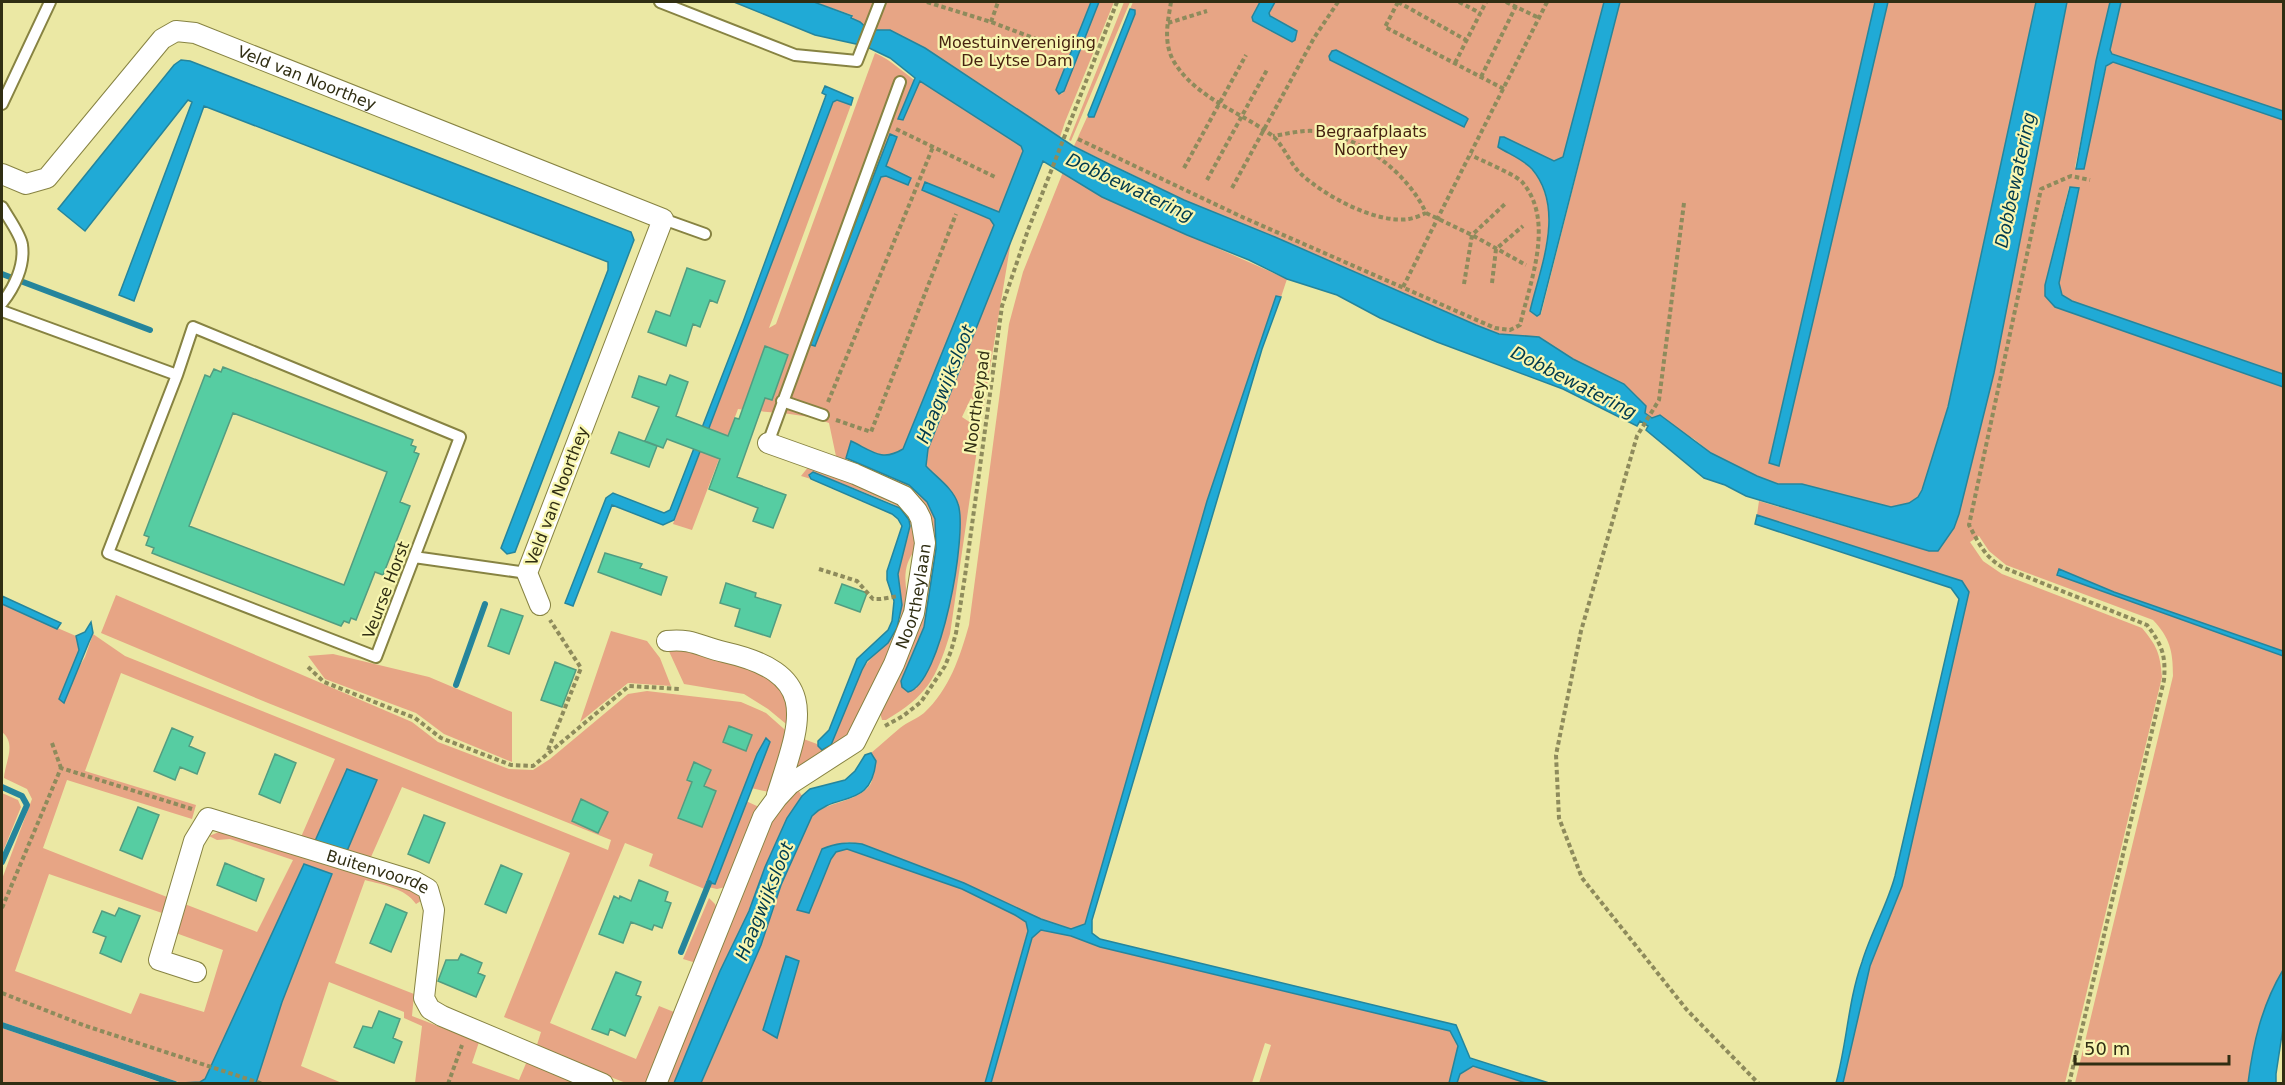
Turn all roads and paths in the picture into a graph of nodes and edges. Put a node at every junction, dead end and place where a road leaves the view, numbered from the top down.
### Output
1 (50, 2) edge
2 (660, 2) edge
3 (927, 2) edge
4 (998, 2) edge
5 (1117, 2) edge
6 (1172, 2) edge
7 (1338, 2) edge
8 (1398, 2) edge
9 (1460, 2) edge
10 (1486, 2) edge
11 (1506, 2) edge
12 (1547, 2) edge
13 (1516, 6) junction
14 (878, 7) edge
15 (1207, 11) dead end
16 (1480, 13) junction
17 (1539, 18) junction
18 (991, 22) junction
19 (1168, 23) junction
20 (1466, 40) junction
21 (1052, 45) dead end
22 (1246, 55) dead end
23 (1455, 63) junction
24 (1268, 68) dead end
25 (1481, 77) junction
26 (900, 82) dead end
27 (1504, 88) junction
28 (1218, 103) junction
29 (2, 104) edge
30 (1241, 117) junction
31 (884, 123) junction
32 (1265, 131) junction
33 (1273, 136) junction
34 (1078, 139) dead end
35 (933, 147) junction
36 (1471, 155) junction
37 (1184, 168) dead end
38 (2, 174) edge
39 (995, 177) dead end
40 (1207, 180) dead end
41 (2090, 180) dead end
42 (1232, 188) dead end
43 (1506, 203) dead end
44 (1684, 203) dead end
45 (2, 207) edge
46 (1426, 213) junction
47 (956, 214) dead end
48 (663, 219) junction
49 (1438, 219) junction
50 (1523, 226) dead end
51 (705, 234) dead end
52 (1472, 235) junction
53 (1496, 249) junction
54 (1526, 265) dead end
55 (1491, 283) dead end
56 (1464, 284) dead end
57 (1403, 287) junction
58 (2, 303) edge
59 (2, 311) edge
60 (177, 375) junction
61 (782, 401) junction
62 (823, 415) junction
63 (768, 443) joint
64 (414, 557) junction
65 (819, 569) dead end
66 (527, 573) junction
67 (891, 597) dead end
68 (540, 604) joint
69 (667, 641) dead end
70 (308, 667) dead end
71 (680, 689) dead end
72 (884, 727) dead end
73 (51, 743) dead end
74 (548, 752) junction
75 (61, 768) junction
76 (777, 798) junction
77 (208, 818) junction
78 (2, 908) edge
79 (196, 972) dead end
80 (2, 993) edge
81 (468, 1027) junction
82 (263, 1083) edge
83 (447, 1083) edge
84 (603, 1083) edge
85 (656, 1083) edge
86 (1759, 1083) edge
87 (2069, 1083) edge

1 - 29 lane
2 - 14 lane
3 - 18 path
4 - 18 path
5 - 72 path, Noortheypad
6 - 19 path
7 - 32 path
8 - 20 path
8 - 23 path
9 - 16 path
10 - 16 path
11 - 13 path
12 - 17 path
13 - 17 path
13 - 25 path
15 - 19 path
16 - 20 path
17 - 27 path
18 - 21 path
19 - 28 path
20 - 23 path
22 - 28 path
23 - 25 path
24 - 30 path
25 - 27 path
26 - 31 lane
27 - 36 path
28 - 30 path
28 - 37 path
30 - 32 path
30 - 40 path
31 - 35 path
31 - 61 lane
32 - 33 path
32 - 42 path
33 - 46 path
33 - 46 path
34 - 57 path
35 - 39 path
35 - 62 path
36 - 49 path
36 - 57 path
38 - 48 street, Veld van Noorthey
41 - 87 path
43 - 52 path
44 - 86 path
45 - 58 lane
46 - 49 path
47 - 62 path
48 - 51 lane, Veld van Noorthey
48 - 66 street, Veld van Noorthey
49 - 52 path
49 - 57 path
50 - 53 path
52 - 53 path
52 - 56 path
53 - 54 path
53 - 55 path
59 - 60 lane
60 - 64 lane, Veurse Horst
60 - 64 lane, Veurse Horst
61 - 62 lane
61 - 63 lane
63 - 76 street, Noortheylaan
64 - 66 lane
65 - 67 path
66 - 68 street, Veld van Noorthey
68 - 74 path
69 - 76 street, Noortheylaan
70 - 74 path
71 - 74 path
73 - 75 path
75 - 77 path
75 - 78 path
76 - 85 street, Noortheylaan
77 - 79 street
77 - 81 street, Buitenvoorde
80 - 82 path
81 - 83 path
81 - 84 street, Buitenvoorde

